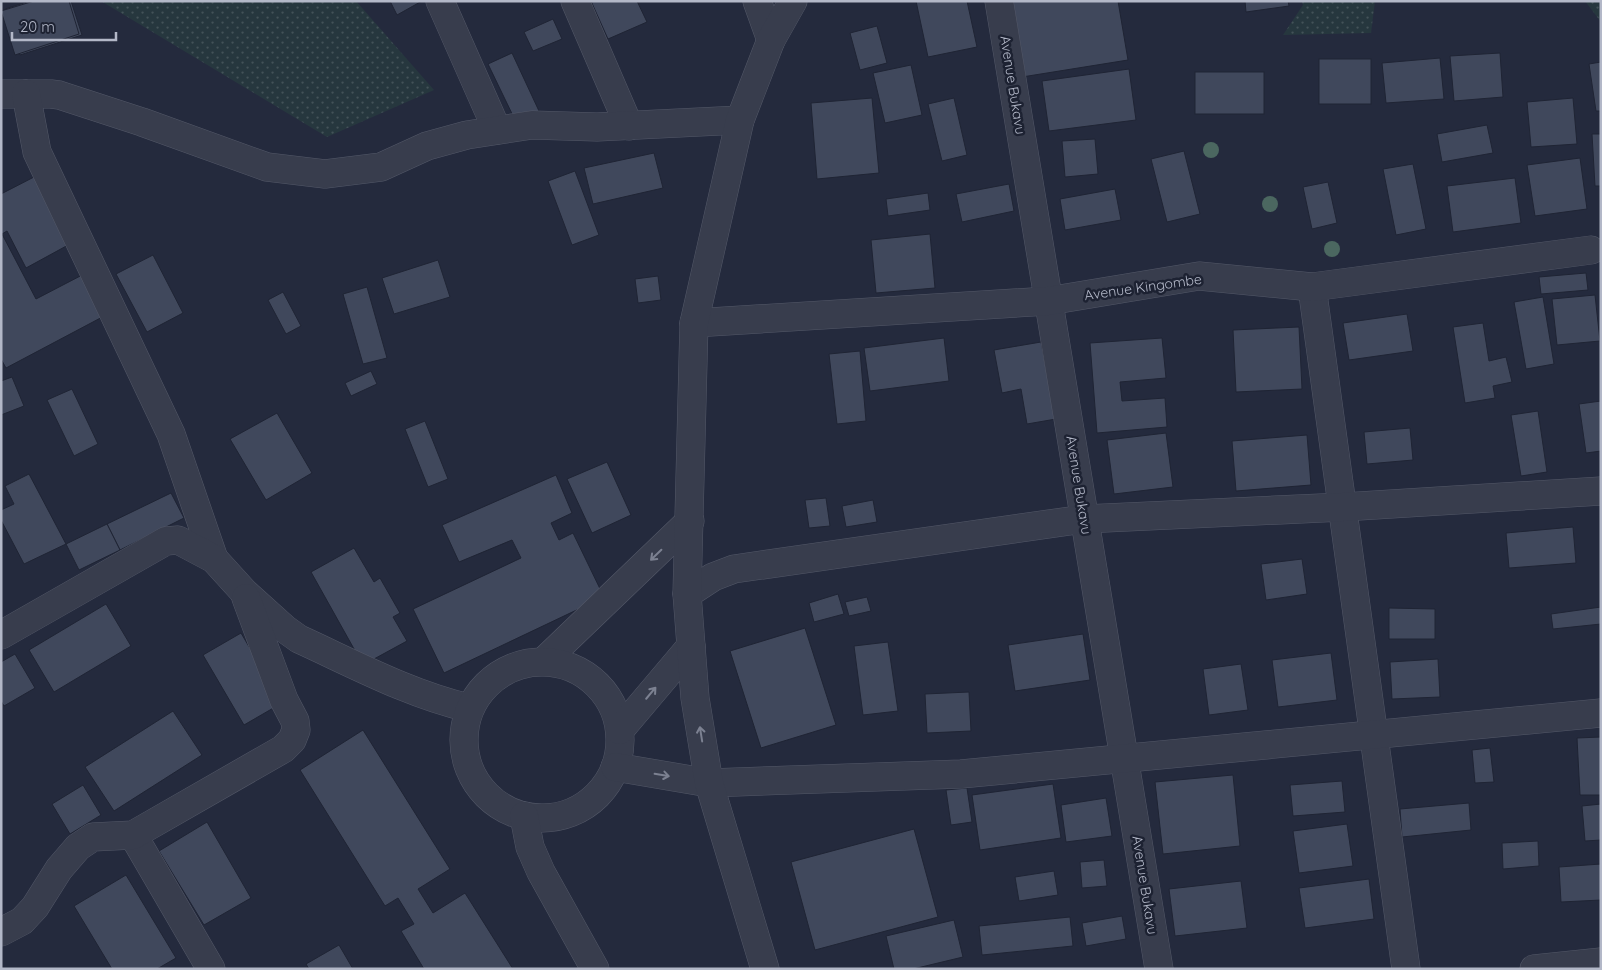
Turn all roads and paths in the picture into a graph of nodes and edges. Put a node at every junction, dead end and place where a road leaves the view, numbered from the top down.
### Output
1 (440, 1) edge
2 (575, 1) edge
3 (757, 1) edge
4 (793, 1) edge
5 (999, 1) edge
6 (771, 40) junction
7 (14, 94) edge
8 (740, 120) junction
9 (629, 126) junction
10 (498, 130) junction
11 (1591, 250) dead end
12 (1312, 287) junction
13 (1048, 301) junction
14 (694, 323) junction
15 (1601, 491) edge
16 (1343, 507) junction
17 (1084, 519) junction
18 (690, 521) junction
19 (214, 559) junction
20 (244, 592) junction
21 (688, 594) junction
22 (1, 635) edge
23 (691, 646) junction
24 (544, 661) junction
25 (469, 708) junction
26 (1601, 713) edge
27 (620, 730) junction
28 (1374, 734) junction
29 (1124, 758) junction
30 (616, 768) junction
31 (709, 782) junction
32 (524, 816) junction
33 (133, 835) junction
34 (1, 932) edge
35 (1601, 962) edge
36 (211, 969) edge
37 (595, 969) edge
38 (764, 969) edge
39 (1159, 969) edge
40 (1406, 969) edge
41 (1534, 969) edge

1 - 10 street
2 - 9 street
3 - 6 street
4 - 6 street
5 - 13 street, Avenue Bukavu
6 - 8 street
7 - 10 street
7 - 19 street
8 - 9 street
8 - 14 street
9 - 10 street
11 - 12 street, Avenue Kingombe
12 - 13 street, Avenue Kingombe
12 - 16 street
13 - 14 street, Avenue Kingombe
13 - 17 street, Avenue Bukavu
14 - 18 street
15 - 16 street
16 - 17 street
16 - 28 street
17 - 21 street
17 - 29 street, Avenue Bukavu
18 - 21 street
18 -> 24 street
19 - 20 street
19 - 22 street
20 - 25 street
20 - 33 street
21 - 23 street
27 -> 23 street
31 -> 23 street
24 - 25 street
24 - 27 street
25 - 32 street
26 - 28 street
27 - 30 street
28 - 29 street
28 - 40 street
29 - 31 street
29 - 39 street, Avenue Bukavu
30 -> 31 street
30 - 32 street
31 - 38 street
32 - 37 street
33 - 34 street
33 - 36 street
35 - 41 street

